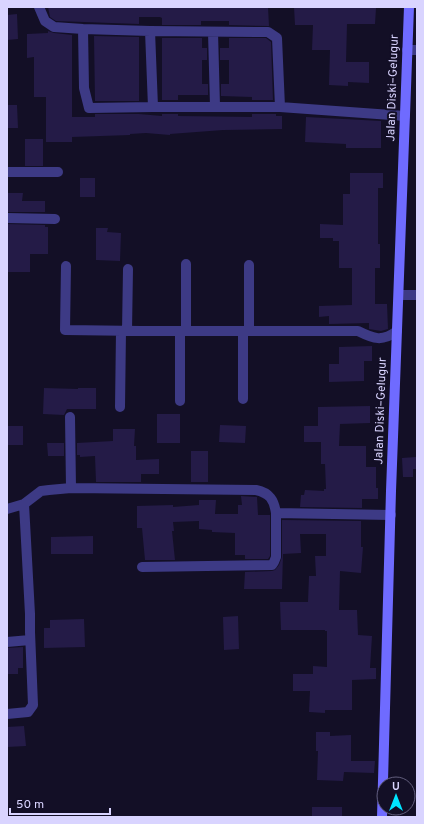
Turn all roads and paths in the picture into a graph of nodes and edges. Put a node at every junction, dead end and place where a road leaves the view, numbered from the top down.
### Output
1 (39, 7) edge
2 (408, 7) edge
3 (83, 29) junction
4 (150, 31) junction
5 (213, 32) junction
6 (412, 50) edge
7 (215, 106) junction
8 (153, 107) junction
9 (280, 107) junction
10 (405, 116) junction
11 (7, 172) edge
12 (58, 172) dead end
13 (7, 218) edge
14 (55, 219) dead end
15 (186, 264) dead end
16 (249, 264) dead end
17 (66, 266) dead end
18 (128, 269) dead end
19 (398, 295) junction
20 (417, 295) edge
21 (124, 331) junction
22 (183, 331) junction
23 (246, 331) junction
24 (397, 331) junction
25 (243, 399) dead end
26 (180, 402) dead end
27 (120, 408) dead end
28 (70, 417) dead end
29 (71, 488) junction
30 (24, 504) junction
31 (7, 509) edge
32 (276, 513) junction
33 (391, 515) junction
34 (142, 567) dead end
35 (30, 640) junction
36 (7, 642) edge
37 (7, 714) edge
38 (382, 817) edge

1 - 3 street
2 - 6 main road, Jalan Diski–Gelugur
3 - 4 street
3 - 8 street
4 - 5 street
4 - 8 street
5 - 7 street
5 - 9 street
6 - 10 main road, Jalan Diski–Gelugur
7 - 8 street
7 - 9 street
9 - 10 street
10 - 19 main road, Jalan Diski–Gelugur
11 - 12 street
13 - 14 street
15 - 22 street
16 - 23 street
17 - 21 street
18 - 21 street
19 - 20 street
19 - 24 main road, Jalan Diski–Gelugur
21 - 22 street
21 - 27 street
22 - 23 street
22 - 26 street
23 - 24 street
23 - 25 street
24 - 33 main road, Jalan Diski–Gelugur
28 - 29 street
29 - 30 street
29 - 32 street
30 - 31 street
30 - 35 street
32 - 33 street
32 - 34 street
33 - 38 main road, Jalan Diski–Gelugur
35 - 36 street
35 - 37 street

